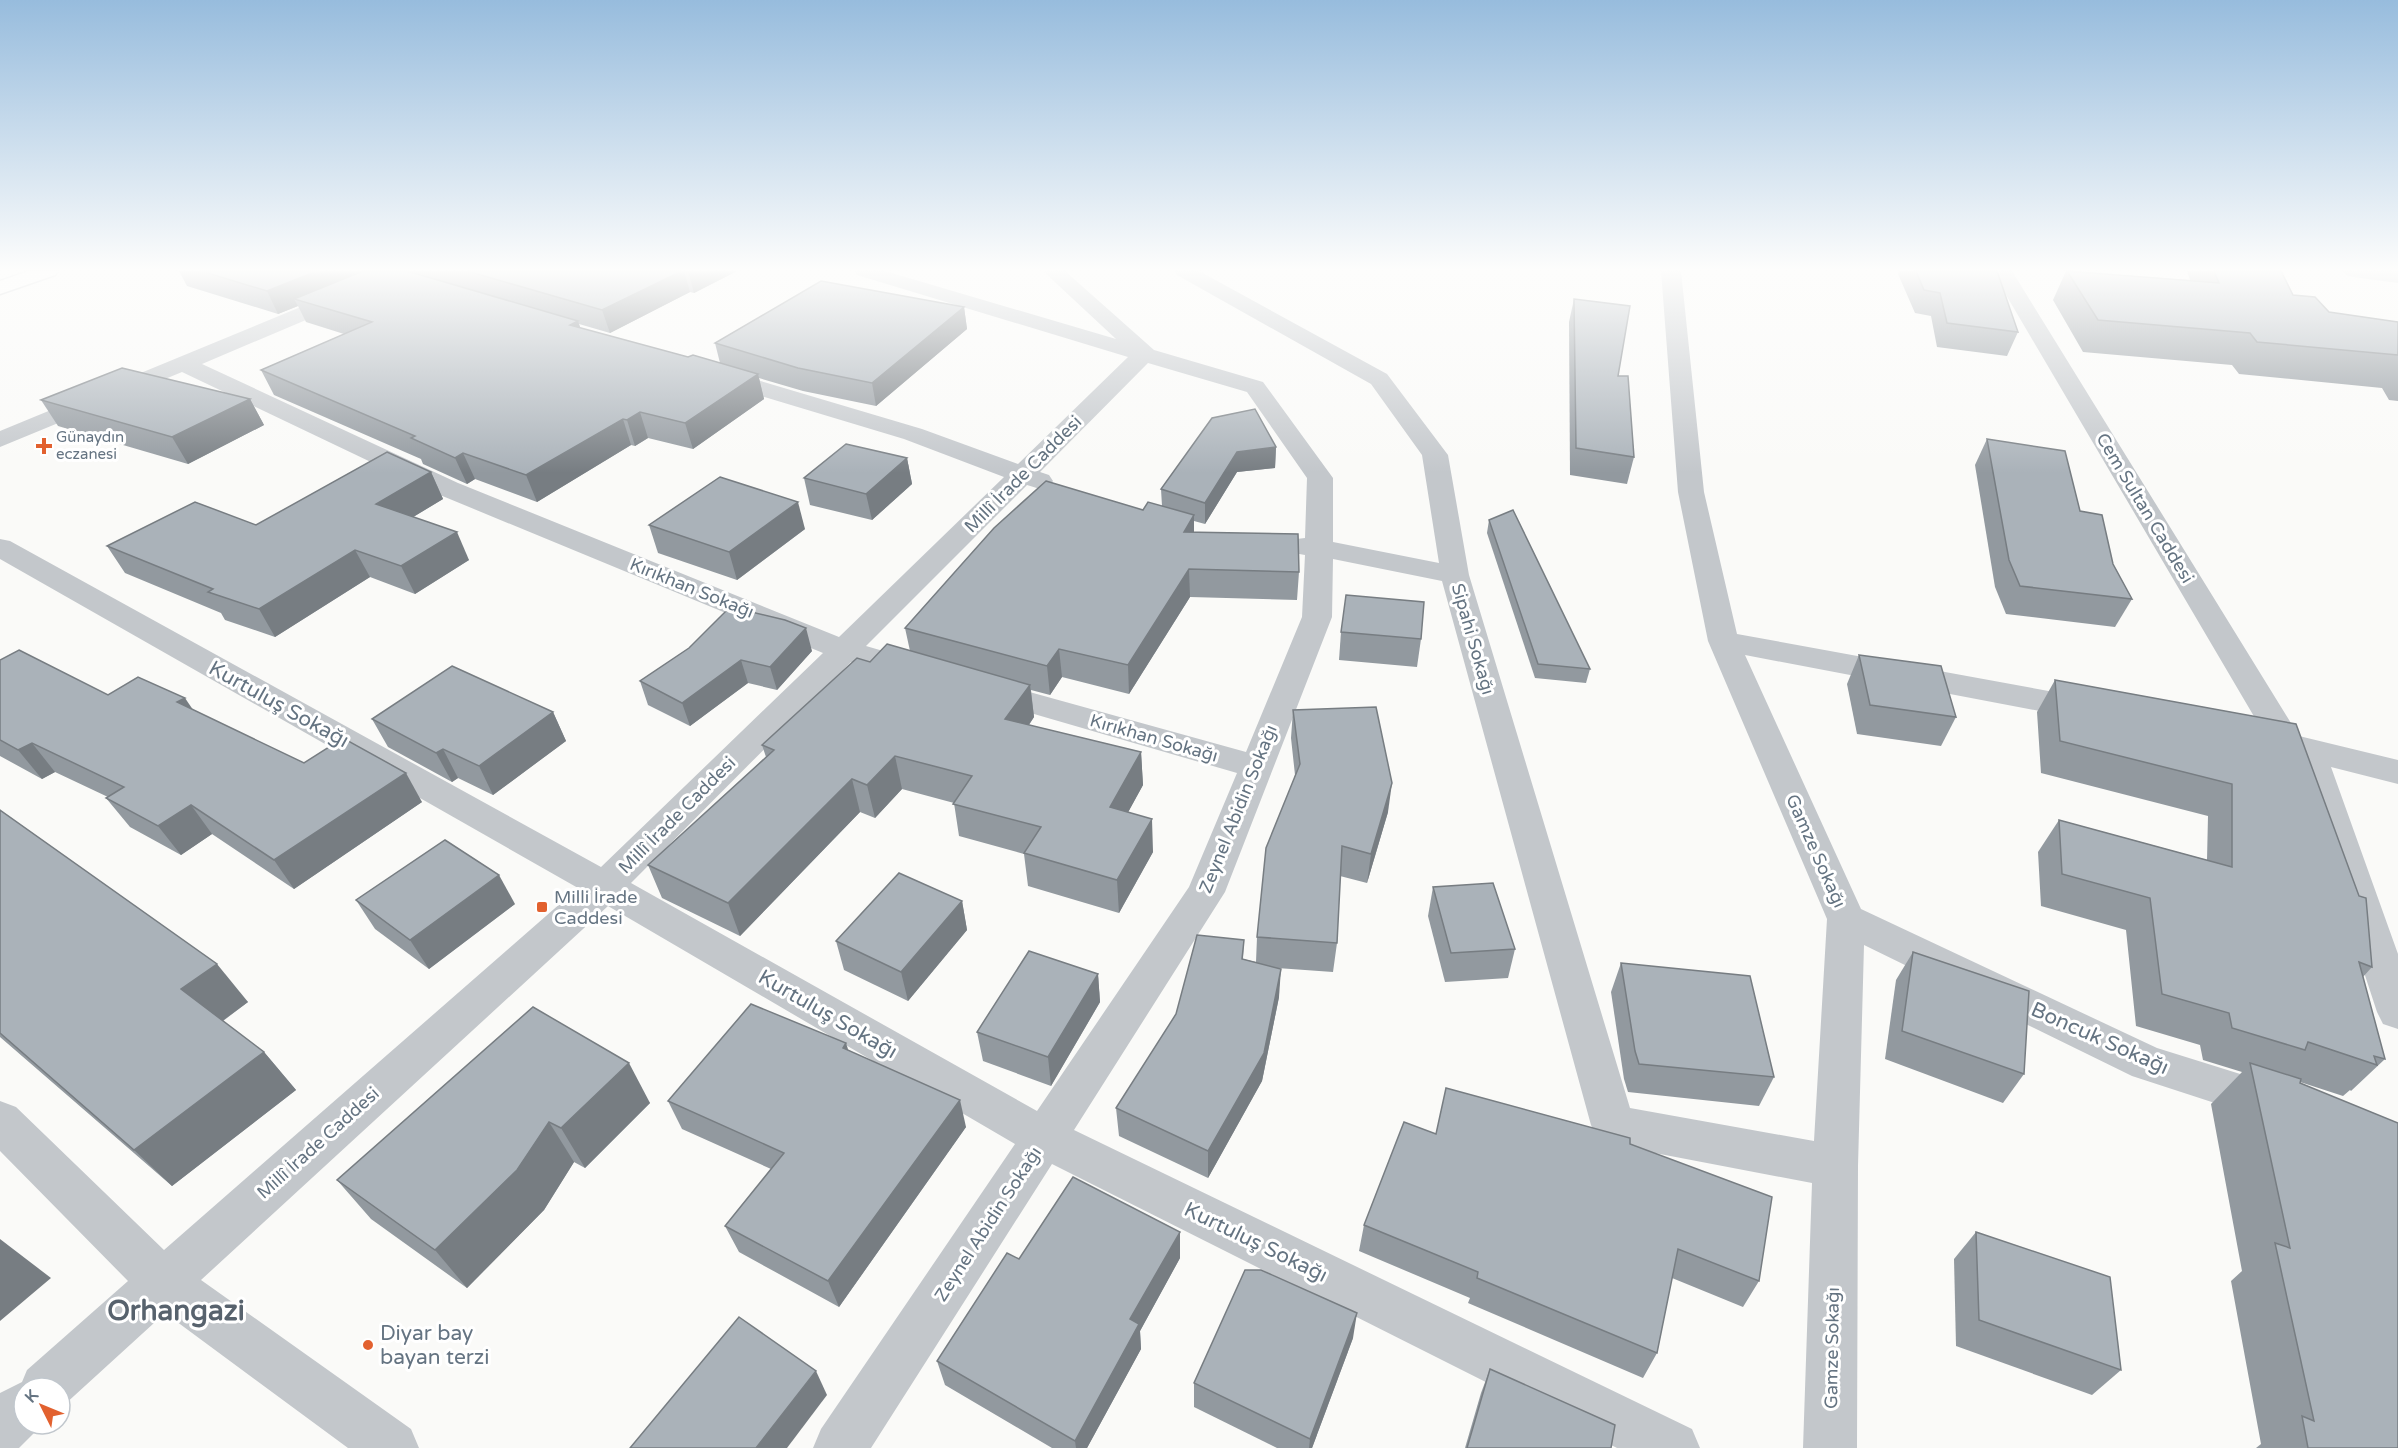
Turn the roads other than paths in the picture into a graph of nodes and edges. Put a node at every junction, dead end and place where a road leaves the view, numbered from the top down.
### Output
1 (240, 339) edge
2 (1096, 339) edge
3 (1129, 339) edge
4 (1306, 339) edge
5 (1677, 339) edge
6 (2038, 339) edge
7 (1145, 353) junction
8 (183, 364) junction
9 (697, 369) edge
10 (0, 440) edge
11 (1022, 474) junction
12 (1066, 490) edge
13 (1276, 544) edge
14 (0, 547) edge
15 (1319, 548) junction
16 (1455, 574) junction
17 (1723, 641) junction
18 (844, 650) junction
19 (2114, 714) edge
20 (2229, 736) edge
21 (2298, 747) junction
22 (1256, 767) junction
23 (2398, 772) edge
24 (605, 886) junction
25 (1846, 919) junction
26 (2398, 1012) edge
27 (2307, 1113) edge
28 (0, 1120) edge
29 (1045, 1138) junction
30 (1835, 1166) junction
31 (163, 1282) junction
32 (58, 1376) edge
33 (12, 1418) edge
34 (0, 1429) edge
35 (1836, 1445) edge
36 (392, 1448) edge
37 (840, 1448) edge
38 (1673, 1448) edge

1 - 8 street
2 - 7 street, Zeynel Abidin Sokağı
3 - 7 street
4 - 16 street, Sipahi Sokağı
5 - 17 street, Gamze Sokağı
6 - 21 street, Cem Sultan Caddesi
7 - 11 street, Millî İrade Caddesi
7 - 15 street, Zeynel Abidin Sokağı
8 - 10 street
8 - 18 street, Kırıkhan Sokağı
9 - 11 street
11 - 12 street
11 - 18 street, Millî İrade Caddesi
13 - 15 street
14 - 24 street, Kurtuluş Sokağı
15 - 16 street
15 - 22 street, Zeynel Abidin Sokağı
16 - 30 street, Sipahi Sokağı
17 - 19 street
17 - 25 street, Gamze Sokağı
18 - 22 street, Kırıkhan Sokağı
18 - 24 street, Millî İrade Caddesi
20 - 21 street
21 - 23 street
21 - 26 street, Cem Sultan Caddesi
22 - 29 street, Zeynel Abidin Sokağı
24 - 29 street, Kurtuluş Sokağı
24 - 31 street, Millî İrade Caddesi
25 - 27 street, Boncuk Sokağı
25 - 30 street, Gamze Sokağı
28 - 31 street
29 - 37 street, Zeynel Abidin Sokağı
29 - 38 street, Kurtuluş Sokağı
30 - 35 street, Gamze Sokağı
31 - 32 street, Millî İrade Caddesi
31 - 36 street
33 - 34 street

